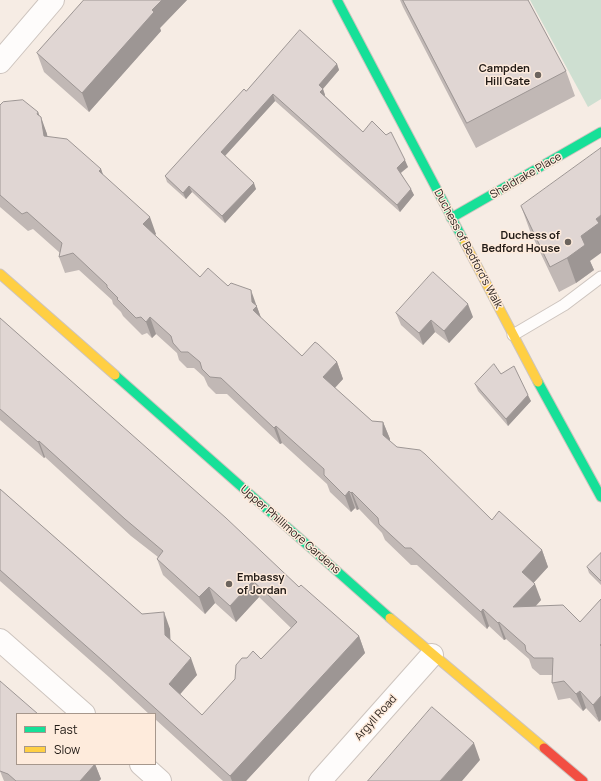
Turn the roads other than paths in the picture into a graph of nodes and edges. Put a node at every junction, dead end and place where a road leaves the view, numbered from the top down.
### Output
1 (53, 0) edge
2 (337, 0) edge
3 (0, 62) edge
4 (601, 132) edge
5 (451, 218) junction
6 (0, 274) edge
7 (601, 277) edge
8 (513, 335) junction
9 (601, 497) edge
10 (0, 640) edge
11 (432, 655) junction
12 (83, 713) edge
13 (142, 765) edge
14 (160, 781) edge
15 (320, 781) edge
16 (583, 781) edge

1 - 3 street
2 - 5 street, Duchess of Bedford's Walk
4 - 5 street, Sheldrake Place
5 - 8 street, Duchess of Bedford's Walk
6 - 11 street, Upper Phillimore Gardens
7 - 8 lane
8 - 9 street, Duchess of Bedford's Walk
10 - 12 street
11 - 15 street, Argyll Road
11 - 16 street, Upper Phillimore Gardens
13 - 14 street

